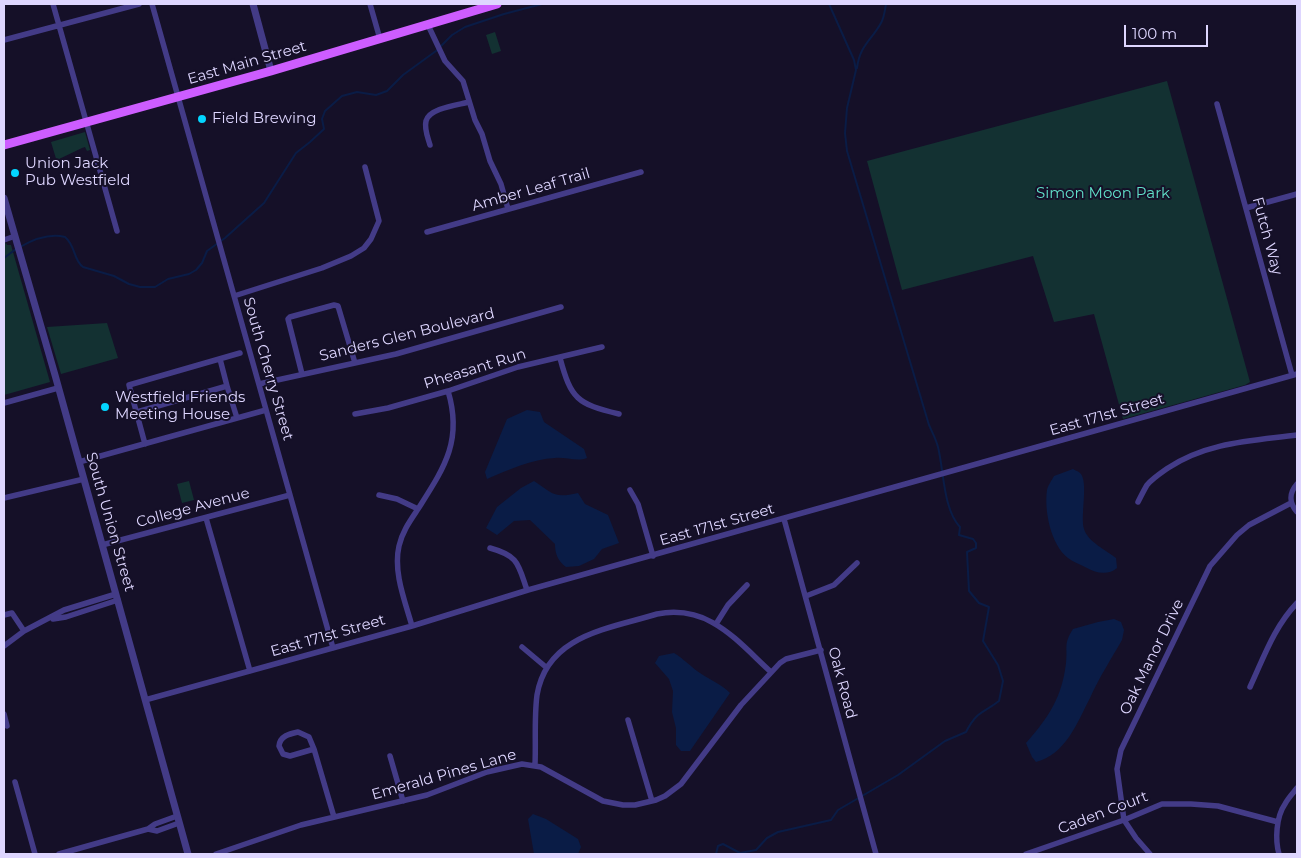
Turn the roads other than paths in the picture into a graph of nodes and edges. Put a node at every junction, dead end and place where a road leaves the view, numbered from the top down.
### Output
1 (53, 4) edge
2 (139, 4) edge
3 (152, 4) edge
4 (253, 4) edge
5 (370, 4) edge
6 (497, 4) edge
7 (59, 25) junction
8 (428, 25) junction
9 (380, 39) junction
10 (4, 40) edge
11 (271, 71) junction
12 (178, 97) junction
13 (469, 102) junction
14 (1217, 104) dead end
15 (86, 123) junction
16 (4, 146) edge
17 (430, 146) dead end
18 (365, 167) dead end
19 (641, 172) dead end
20 (1297, 194) edge
21 (4, 198) edge
22 (1246, 208) junction
23 (508, 209) junction
24 (117, 231) dead end
25 (427, 232) dead end
26 (16, 239) junction
27 (4, 240) edge
28 (234, 296) junction
29 (561, 307) dead end
30 (602, 347) dead end
31 (240, 353) dead end
32 (560, 358) junction
33 (220, 359) junction
34 (354, 363) junction
35 (302, 374) junction
36 (1295, 375) edge
37 (259, 384) junction
38 (227, 386) junction
39 (58, 388) junction
40 (448, 391) junction
41 (4, 403) edge
42 (266, 410) junction
43 (136, 412) junction
44 (355, 414) dead end
45 (619, 414) dead end
46 (237, 418) junction
47 (1297, 435) edge
48 (145, 444) junction
49 (79, 462) junction
50 (84, 479) junction
51 (1297, 484) edge
52 (630, 490) dead end
53 (290, 495) junction
54 (378, 495) dead end
55 (4, 498) edge
56 (1138, 502) dead end
57 (1291, 503) junction
58 (418, 509) junction
59 (1297, 512) edge
60 (206, 518) junction
61 (784, 518) junction
62 (102, 545) junction
63 (490, 548) dead end
64 (654, 556) junction
65 (857, 563) dead end
66 (747, 585) dead end
67 (527, 590) junction
68 (806, 596) junction
69 (117, 597) junction
70 (1297, 603) edge
71 (4, 616) edge
72 (716, 624) junction
73 (412, 626) junction
74 (24, 631) junction
75 (4, 646) edge
76 (333, 648) junction
77 (522, 648) dead end
78 (821, 650) junction
79 (547, 668) junction
80 (250, 671) junction
81 (771, 672) junction
82 (1250, 687) dead end
83 (145, 700) junction
84 (4, 714) edge
85 (628, 720) dead end
86 (8, 726) dead end
87 (314, 749) junction
88 (390, 756) dead end
89 (535, 765) junction
90 (15, 782) dead end
91 (1297, 788) edge
92 (403, 801) junction
93 (652, 802) junction
94 (334, 817) junction
95 (178, 820) junction
96 (1124, 820) junction
97 (1278, 822) junction
98 (35, 854) edge
99 (59, 854) edge
100 (188, 854) edge
101 (216, 854) edge
102 (876, 854) edge
103 (1026, 854) edge
104 (1150, 854) edge
105 (1279, 854) edge

1 - 7 street
2 - 7 street
3 - 12 street, South Cherry Street
4 - 11 street
5 - 9 street
6 - 8 main road, East Main Street
7 - 10 street
7 - 15 street
8 - 9 main road, East Main Street
8 - 13 street
9 - 11 main road, East Main Street
11 - 12 main road, East Main Street
12 - 15 main road, East Main Street
12 - 28 street, South Cherry Street
13 - 17 street
13 - 23 street
14 - 22 street, Futch Way
15 - 16 main road, East Main Street
15 - 24 street
18 - 28 street
19 - 23 street, Amber Leaf Trail
20 - 22 street
21 - 26 street, South Union Street
22 - 36 street, Futch Way
23 - 25 street, Amber Leaf Trail
26 - 27 street
26 - 39 street, South Union Street
28 - 37 street, South Cherry Street
29 - 34 street, Sanders Glen Boulevard
30 - 32 street, Pheasant Run
31 - 33 street
32 - 40 street, Pheasant Run
32 - 45 street
33 - 38 street
33 - 43 street
34 - 35 street, Sanders Glen Boulevard
34 - 35 street
35 - 37 street, Sanders Glen Boulevard
36 - 61 street, East 171st Street
37 - 42 street, South Cherry Street
38 - 43 street
38 - 46 street
39 - 41 street
39 - 49 street, South Union Street
40 - 44 street, Pheasant Run
40 - 58 street
42 - 46 street
42 - 53 street, South Cherry Street
43 - 48 street
46 - 48 street
47 - 56 street
48 - 49 street
49 - 50 street, South Union Street
50 - 55 street
50 - 62 street, South Union Street
51 - 57 street
52 - 64 street
53 - 60 street, College Avenue
53 - 76 street, South Cherry Street
54 - 58 street
57 - 59 street
57 - 96 street, Oak Manor Drive
58 - 73 street
60 - 62 street, College Avenue
60 - 80 street
61 - 64 street, East 171st Street
61 - 68 street, Oak Road
62 - 69 street, South Union Street
63 - 67 street
64 - 67 street, East 171st Street
65 - 68 street
66 - 72 street
67 - 73 street, East 171st Street
68 - 78 street, Oak Road
69 - 74 street
69 - 83 street, South Union Street
70 - 82 street
71 - 74 street
72 - 79 street
72 - 81 street
73 - 76 street, East 171st Street
74 - 75 street
76 - 80 street, East 171st Street
77 - 79 street
78 - 81 street, Emerald Pines Lane
78 - 102 street, Oak Road
79 - 89 street
80 - 83 street, East 171st Street
81 - 93 street, Emerald Pines Lane
83 - 95 street, South Union Street
84 - 86 street
85 - 93 street
87 - 87 street
87 - 94 street
88 - 92 street
89 - 92 street, Emerald Pines Lane
89 - 93 street, Emerald Pines Lane
90 - 98 street
91 - 97 street
92 - 94 street, Emerald Pines Lane
94 - 101 street, Emerald Pines Lane
95 - 99 street
95 - 100 street, South Union Street
96 - 97 street, Caden Court
96 - 103 street, Caden Court
96 - 104 street, Oak Manor Drive
97 - 105 street

